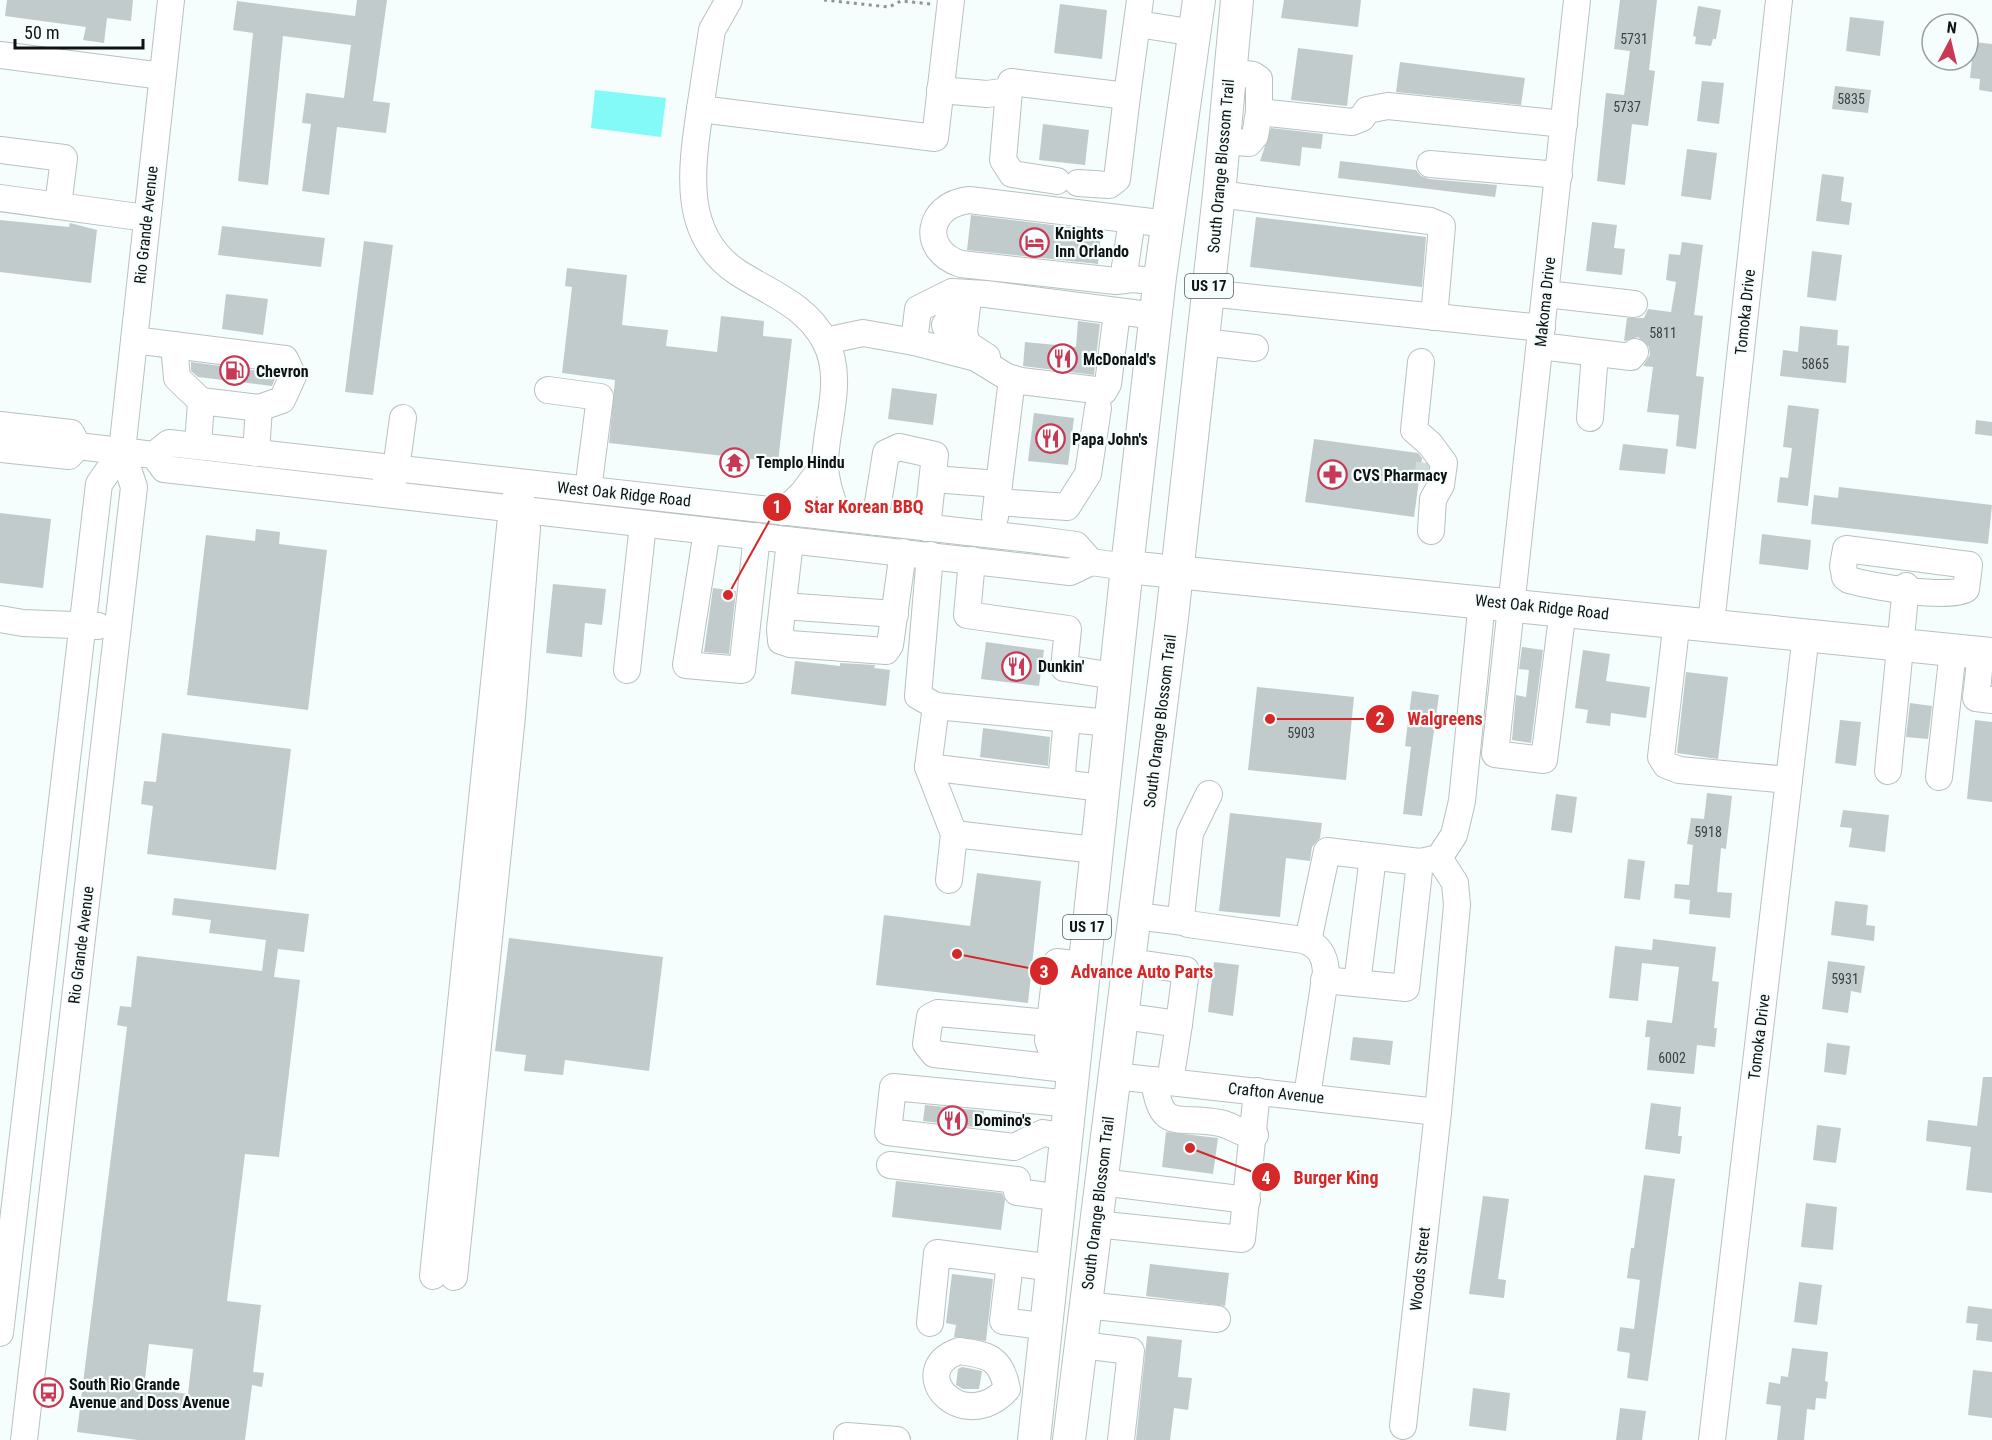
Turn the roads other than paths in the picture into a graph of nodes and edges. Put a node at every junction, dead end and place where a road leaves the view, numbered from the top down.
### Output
1 (171, 0) edge
2 (729, 0) edge
3 (1199, 0) edge
4 (1237, 0) edge
5 (1578, 0) edge
6 (1779, 0) edge
7 (951, 3) edge
8 (1139, 12) edge
9 (1195, 33) junction
10 (0, 55) edge
11 (1229, 72) junction
12 (162, 76) junction
13 (940, 90) junction
14 (1009, 90) junction
15 (1127, 96) junction
16 (700, 110) junction
17 (1259, 112) junction
18 (1564, 124) junction
19 (1223, 141) junction
20 (0, 150) edge
21 (1430, 164) dead end
22 (1558, 175) junction
23 (1219, 195) junction
24 (0, 198) edge
25 (58, 206) junction
26 (146, 218) junction
27 (1132, 220) junction
28 (1168, 225) junction
29 (1123, 280) junction
30 (1160, 282) junction
31 (1208, 293) junction
32 (1546, 294) junction
33 (969, 300) junction
34 (1634, 304) dead end
35 (1117, 312) junction
36 (1156, 316) junction
37 (1434, 317) junction
38 (1541, 337) junction
39 (134, 340) junction
40 (825, 341) junction
41 (914, 342) junction
42 (1203, 342) junction
43 (174, 345) junction
44 (1256, 348) dead end
45 (1635, 352) dead end
46 (1595, 353) junction
47 (1421, 363) dead end
48 (1012, 379) junction
49 (1108, 380) junction
50 (1149, 380) junction
51 (548, 390) dead end
52 (201, 401) junction
53 (259, 408) junction
54 (1098, 408) dead end
55 (403, 418) dead end
56 (1590, 418) dead end
57 (3, 437) edge
58 (198, 446) junction
59 (122, 451) junction
60 (256, 453) junction
61 (154, 455) junction
62 (825, 462) junction
63 (396, 469) junction
64 (933, 479) junction
65 (283, 482) junction
66 (588, 490) junction
67 (998, 493) junction
68 (682, 501) junction
69 (1044, 507) junction
70 (512, 508) junction
71 (540, 512) junction
72 (783, 512) junction
73 (840, 518) junction
74 (875, 522) junction
75 (643, 524) junction
76 (927, 528) junction
77 (707, 531) junction
78 (1431, 531) dead end
79 (992, 535) junction
80 (757, 536) junction
81 (1039, 540) junction
82 (790, 541) junction
83 (903, 552) junction
84 (930, 555) junction
85 (1909, 557) junction
86 (972, 560) junction
87 (1091, 562) junction
88 (1127, 567) junction
89 (1178, 572) junction
90 (1906, 588) junction
91 (1498, 603) junction
92 (783, 606) junction
93 (1563, 609) junction
94 (895, 614) junction
95 (0, 619) edge
96 (1677, 621) junction
97 (1711, 624) junction
98 (83, 625) junction
99 (117, 628) junction
100 (1806, 634) junction
101 (1900, 644) junction
102 (1982, 651) edge
103 (627, 669) dead end
104 (1114, 676) junction
105 (1992, 700) edge
106 (936, 706) junction
107 (1067, 718) junction
108 (1110, 723) junction
109 (928, 767) junction
110 (1888, 771) dead end
111 (1940, 777) dead end
112 (1789, 780) junction
113 (1061, 783) junction
114 (1102, 788) junction
115 (1209, 794) dead end
116 (954, 834) junction
117 (1095, 850) junction
118 (1373, 857) junction
119 (1430, 860) junction
120 (54, 870) junction
121 (88, 874) junction
122 (949, 880) dead end
123 (1136, 916) junction
124 (1184, 922) junction
125 (1308, 941) junction
126 (1130, 962) junction
127 (1083, 965) junction
128 (1324, 980) junction
129 (1357, 983) junction
130 (1122, 1016) junction
131 (1050, 1023) junction
132 (1179, 1024) junction
133 (1075, 1063) junction
134 (1115, 1076) junction
135 (1162, 1081) junction
136 (1257, 1091) junction
137 (1307, 1096) junction
138 (1072, 1104) junction
139 (1438, 1112) junction
140 (1255, 1135) junction
141 (1068, 1137) junction
142 (890, 1165) dead end
143 (1101, 1182) junction
144 (1062, 1198) junction
145 (1247, 1200) junction
146 (1095, 1224) junction
147 (1010, 1263) junction
148 (1054, 1268) junction
149 (1085, 1305) junction
150 (1217, 1319) dead end
151 (930, 1323) dead end
152 (1048, 1327) junction
153 (0, 1333) edge
154 (1081, 1345) junction
155 (1007, 1389) dead end
156 (1040, 1393) junction
157 (1403, 1426) dead end
158 (24, 1440) edge
159 (847, 1440) edge
160 (897, 1440) edge
161 (1034, 1440) edge
162 (1069, 1440) edge
163 (1121, 1440) edge
164 (1712, 1440) edge

1 - 12 street, Rio Grande Avenue
2 - 16 street
3 - 9 main road, US 17
4 - 11 main road, South Orange Blossom Trail / US 17
5 - 18 street, Makoma Drive
6 - 97 street, Tomoka Drive
7 - 13 street
8 - 9 street
8 - 15 street
9 - 28 main road, US 17
10 - 12 street
11 - 17 street
11 - 19 main road, South Orange Blossom Trail / US 17
12 - 26 street, Rio Grande Avenue
13 - 14 street
13 - 16 street
14 - 15 street
14 - 15 street
16 - 40 street
17 - 18 street
17 - 19 street
18 - 22 street, Makoma Drive
19 - 23 main road, South Orange Blossom Trail / US 17
20 - 25 street
21 - 22 street
22 - 32 street, Makoma Drive
23 - 31 main road, South Orange Blossom Trail / US 17
23 - 37 street
24 - 25 street
25 - 26 street
26 - 39 street, Rio Grande Avenue
27 - 28 street
27 - 29 street
27 - 29 street
28 - 30 main road, US 17
29 - 30 street
30 - 36 main road, US 17
31 - 37 street
31 - 42 main road, South Orange Blossom Trail / US 17
32 - 34 street
32 - 38 street, Makoma Drive
33 - 35 street
33 - 41 street
33 - 49 street
35 - 36 street
35 - 49 street
36 - 50 main road, US 17
37 - 38 street
38 - 46 street
38 - 91 street, Makoma Drive
39 - 43 street
39 - 59 street, Rio Grande Avenue
40 - 41 street
40 - 62 street
41 - 48 street
42 - 44 street
42 - 89 main road, South Orange Blossom Trail / US 17
43 - 52 street
43 - 53 street
45 - 46 street
46 - 56 street
47 - 78 street
48 - 49 street
48 - 67 street
49 - 50 street
50 - 88 main road, US 17
51 - 66 street
52 - 53 street
52 - 58 street
53 - 60 street
54 - 69 street
55 - 63 street
57 - 59 street, West Oak Ridge Road
58 - 60 street, West Oak Ridge Road
58 - 61 street, West Oak Ridge Road
59 - 61 street, West Oak Ridge Road
59 - 98 street, Rio Grande Avenue
59 - 99 street, Rio Grande Avenue
60 - 63 street, West Oak Ridge Road
61 - 65 street, West Oak Ridge Road
62 - 72 street
62 - 73 street
63 - 65 street
63 - 66 street, West Oak Ridge Road
64 - 67 street
64 - 74 street
64 - 76 street
65 - 70 street, West Oak Ridge Road
66 - 68 street, West Oak Ridge Road
67 - 69 street
67 - 79 street
68 - 70 street
68 - 72 street, West Oak Ridge Road
69 - 81 street
70 - 71 street, West Oak Ridge Road
70 - 71 street
71 - 75 street, West Oak Ridge Road
72 - 73 street, West Oak Ridge Road
73 - 74 street, West Oak Ridge Road
74 - 76 street, West Oak Ridge Road
75 - 77 street, West Oak Ridge Road
75 - 103 street
76 - 79 street, West Oak Ridge Road
77 - 80 street, West Oak Ridge Road
77 - 80 street
79 - 81 street, West Oak Ridge Road
80 - 82 street, West Oak Ridge Road
81 - 87 street, West Oak Ridge Road
82 - 83 street, West Oak Ridge Road
82 - 92 street
83 - 84 street, West Oak Ridge Road
83 - 94 street
84 - 86 street, West Oak Ridge Road
84 - 106 street
85 - 90 street
85 - 90 street
85 - 90 street
86 - 87 street, West Oak Ridge Road
86 - 104 street
87 - 88 street, West Oak Ridge Road
88 - 89 main road, West Oak Ridge Road
88 - 104 main road, US 17
89 - 91 main road, West Oak Ridge Road
89 - 123 main road, South Orange Blossom Trail / US 17
90 - 101 street
91 - 93 main road, West Oak Ridge Road
91 - 93 street
91 - 119 street
92 - 94 street
92 - 94 street
93 - 96 main road, West Oak Ridge Road
95 - 98 street
96 - 97 main road, West Oak Ridge Road
96 - 112 street
97 - 100 main road, West Oak Ridge Road
98 - 99 street
98 - 120 street, Rio Grande Avenue
99 - 121 street, Rio Grande Avenue
100 - 101 main road, West Oak Ridge Road
100 - 112 street, Tomoka Drive
101 - 102 main road, West Oak Ridge Road
101 - 110 street
102 - 105 street
102 - 111 street
104 - 108 main road, US 17
106 - 107 street
106 - 109 street
107 - 108 street
107 - 113 street
108 - 114 main road, US 17
109 - 113 street
109 - 116 street
112 - 164 street, Tomoka Drive
113 - 114 street
114 - 117 main road, US 17
115 - 124 street
116 - 117 street
116 - 122 street
117 - 127 main road, US 17
118 - 119 street
118 - 125 street
118 - 129 street
119 - 129 street
119 - 139 street, Woods Street
120 - 121 street
120 - 153 street, Rio Grande Avenue
121 - 158 street, Rio Grande Avenue
123 - 124 street
123 - 126 main road, South Orange Blossom Trail / US 17
124 - 125 street
125 - 128 street
126 - 130 main road, South Orange Blossom Trail / US 17
126 - 132 street
127 - 131 street
127 - 133 main road, US 17
128 - 129 street
128 - 137 street
130 - 132 street
130 - 134 main road, South Orange Blossom Trail / US 17
131 - 133 street
131 - 133 street
132 - 135 street
133 - 138 main road, US 17
134 - 135 street, Crafton Avenue
134 - 143 main road, South Orange Blossom Trail / US 17
135 - 136 street, Crafton Avenue
135 - 140 street
136 - 137 street, Crafton Avenue
136 - 140 street
137 - 139 street, Crafton Avenue
138 - 141 main road, US 17
138 - 141 street
139 - 157 street, Woods Street
140 - 145 street
141 - 144 main road, US 17
142 - 144 street
143 - 145 street
143 - 146 main road, South Orange Blossom Trail / US 17
144 - 148 main road, US 17
145 - 146 street
146 - 149 main road, South Orange Blossom Trail / US 17
147 - 148 street
147 - 151 street
147 - 152 street
148 - 152 main road, US 17
149 - 150 street
149 - 154 main road, South Orange Blossom Trail / US 17
152 - 156 main road, US 17
154 - 162 main road, South Orange Blossom Trail / US 17
154 - 163 street
155 - 156 street
156 - 161 main road, US 17
159 - 160 street

